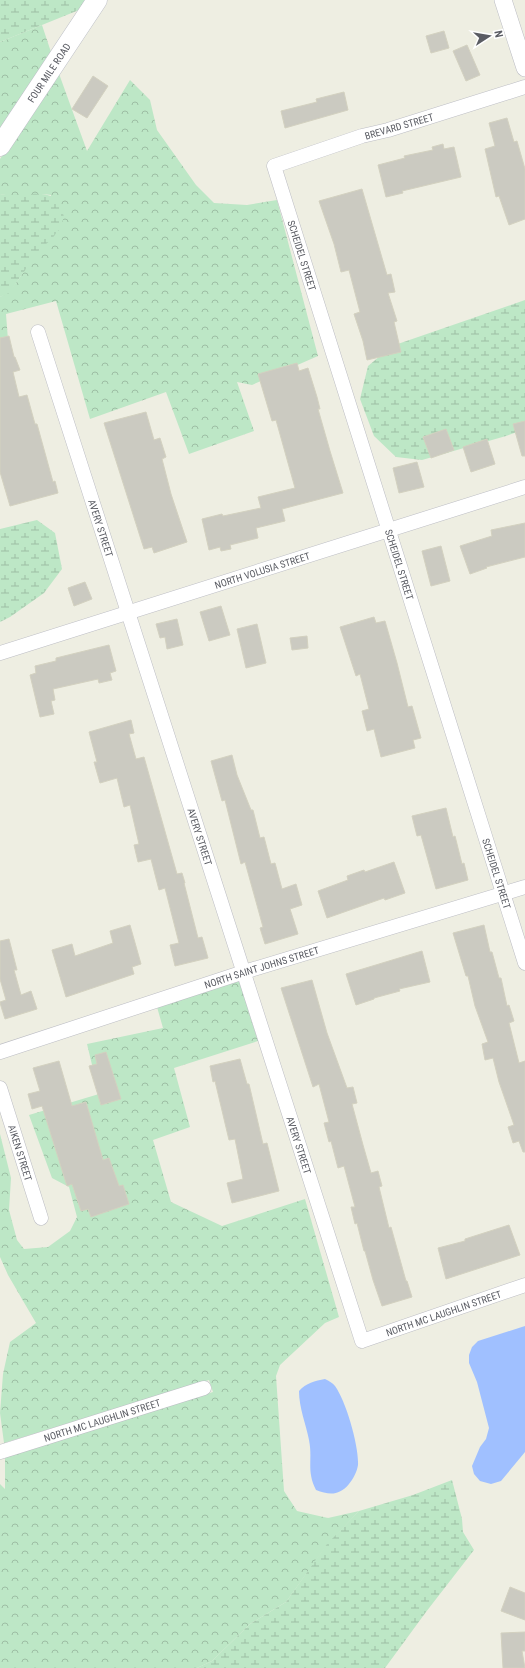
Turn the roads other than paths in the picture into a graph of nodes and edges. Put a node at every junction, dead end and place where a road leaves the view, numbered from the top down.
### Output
1 (97, 0) edge
2 (504, 0) edge
3 (525, 68) edge
4 (525, 87) edge
5 (0, 146) edge
6 (274, 166) joint
7 (38, 332) dead end
8 (525, 487) edge
9 (388, 530) junction
10 (129, 613) junction
11 (0, 653) edge
12 (525, 887) edge
13 (503, 893) junction
14 (525, 963) edge
15 (244, 972) junction
16 (0, 1052) edge
17 (0, 1088) edge
18 (41, 1218) dead end
19 (525, 1285) edge
20 (362, 1341) joint
21 (204, 1388) dead end
22 (0, 1452) edge

1 - 5 main road, FOUR MILE ROAD
2 - 3 street
4 - 6 street, BREVARD STREET
6 - 9 street, SCHEIDEL STREET
7 - 10 street, AVERY STREET
8 - 9 street, NORTH VOLUSIA STREET
9 - 10 street, NORTH VOLUSIA STREET
9 - 13 street, SCHEIDEL STREET
10 - 11 street, NORTH VOLUSIA STREET
10 - 15 street, AVERY STREET
12 - 13 street, NORTH SAINT JOHNS STREET
13 - 14 street, SCHEIDEL STREET
13 - 15 street, NORTH SAINT JOHNS STREET
15 - 16 street, NORTH SAINT JOHNS STREET
15 - 20 street, AVERY STREET
17 - 18 street, AIKEN STREET
19 - 20 street, NORTH MC LAUGHLIN STREET
21 - 22 street, NORTH MC LAUGHLIN STREET

